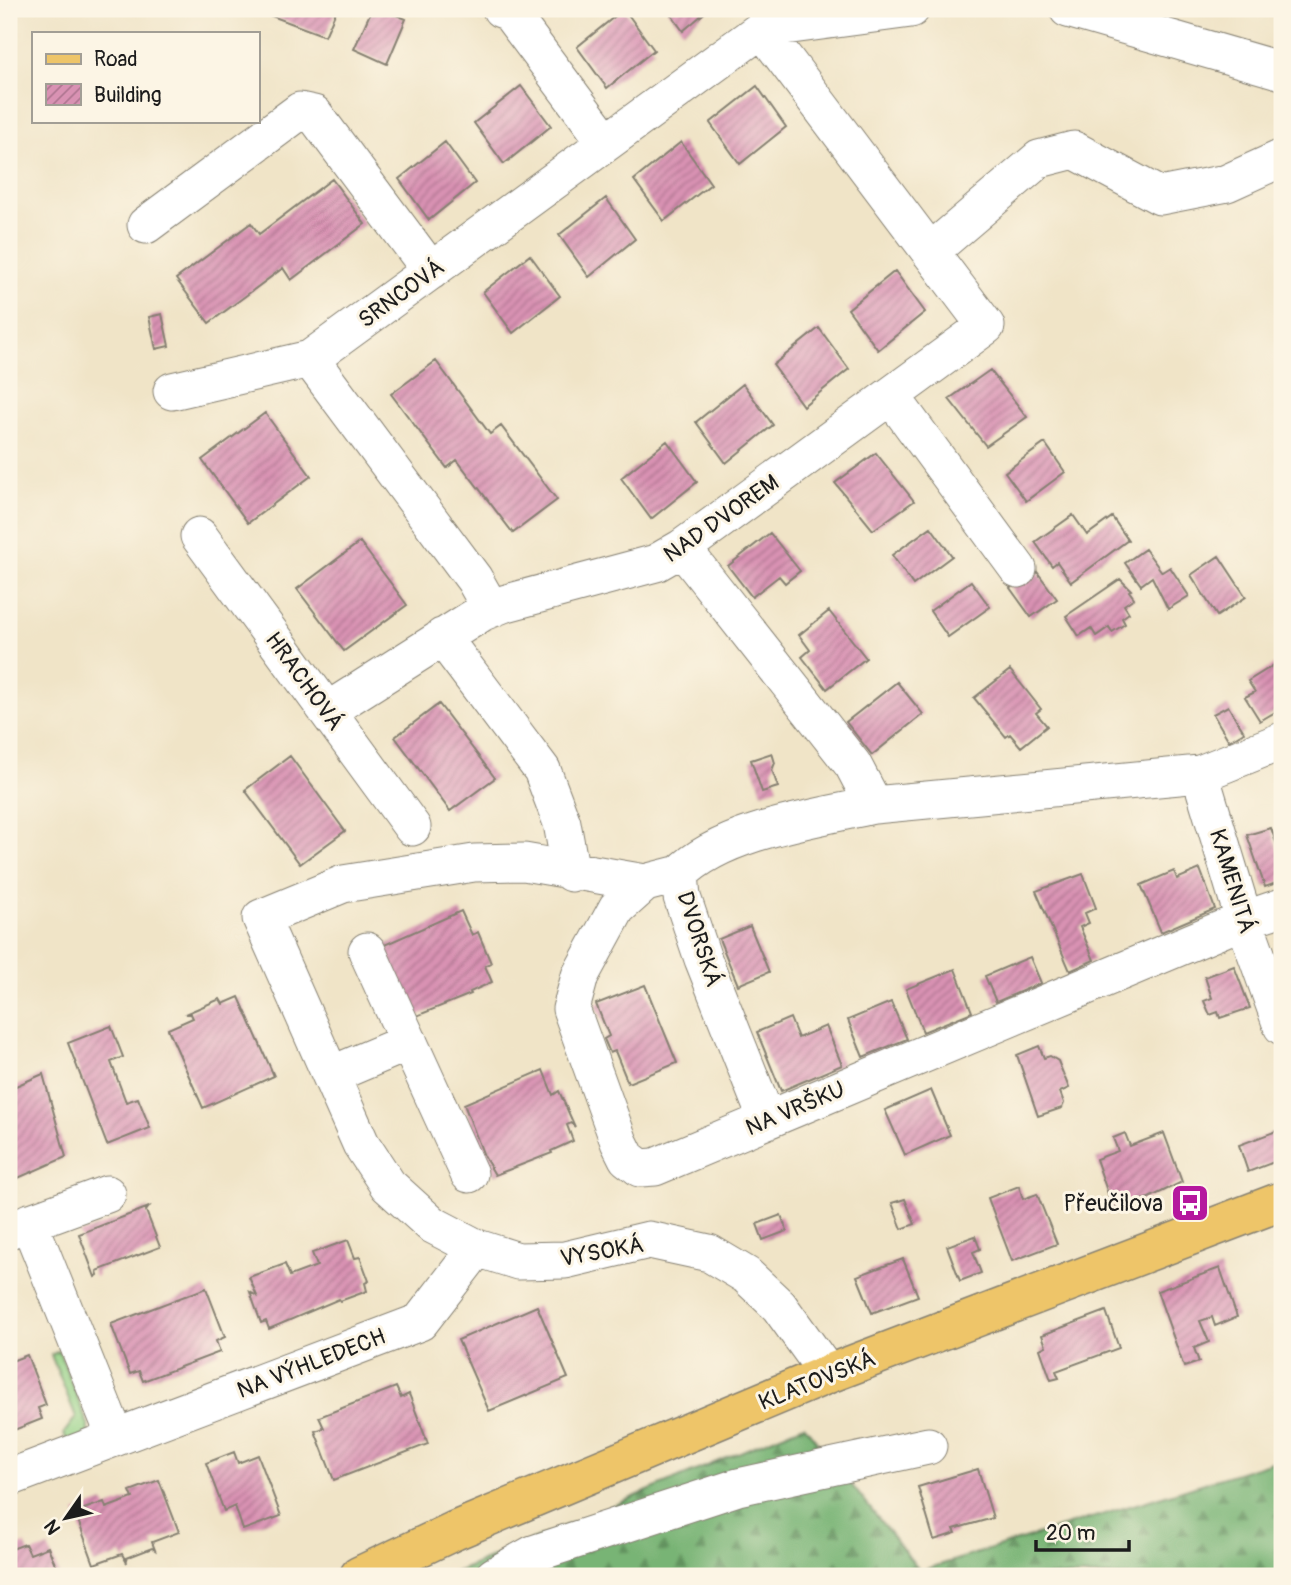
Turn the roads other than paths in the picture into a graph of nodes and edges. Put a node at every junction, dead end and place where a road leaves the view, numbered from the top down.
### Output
1 (501, 9) edge
2 (911, 9) edge
3 (1068, 9) edge
4 (762, 29) junction
5 (1282, 71) edge
6 (606, 142) junction
7 (1282, 158) edge
8 (146, 225) dead end
9 (930, 252) junction
10 (431, 271) junction
11 (310, 359) junction
12 (172, 391) dead end
13 (891, 396) junction
14 (199, 536) dead end
15 (682, 548) junction
16 (1018, 569) dead end
17 (491, 609) junction
18 (442, 636) junction
19 (327, 711) junction
20 (1282, 741) edge
21 (1200, 774) junction
22 (874, 805) junction
23 (412, 827) dead end
24 (571, 873) junction
25 (680, 874) junction
26 (645, 883) junction
27 (1282, 907) edge
28 (1244, 920) junction
29 (367, 951) dead end
30 (1282, 1026) edge
31 (409, 1042) junction
32 (331, 1075) junction
33 (767, 1120) junction
34 (469, 1174) dead end
35 (107, 1194) dead end
36 (1282, 1201) edge
37 (19, 1226) edge
38 (477, 1248) junction
39 (828, 1374) junction
40 (115, 1436) junction
41 (928, 1446) dead end
42 (9, 1478) edge
43 (359, 1576) edge
44 (494, 1576) edge

1 - 6 street
2 - 4 street
3 - 5 street
4 - 6 street, SRNCOVÁ
4 - 9 street
6 - 10 street, SRNCOVÁ
7 - 9 street
8 - 10 street
9 - 13 street, NAD DVOREM
10 - 11 street, SRNCOVÁ
11 - 12 street, SRNCOVÁ
11 - 17 street
13 - 15 street, NAD DVOREM
13 - 16 street
14 - 19 street, HRACHOVÁ
15 - 17 street, NAD DVOREM
15 - 22 street
17 - 18 street, NAD DVOREM
18 - 19 street, NAD DVOREM
18 - 24 street
19 - 23 street, HRACHOVÁ
20 - 21 street, DVORSKÁ
21 - 22 street, DVORSKÁ
21 - 28 street, KAMENITÁ
22 - 25 street, DVORSKÁ
24 - 26 street
24 - 32 street, VYSOKÁ
25 - 26 street, NA VRŠKU
25 - 33 street, DVORSKÁ
26 - 33 street, NA VRŠKU
27 - 28 street, NA VRŠKU
28 - 30 street, KAMENITÁ
28 - 33 street, NA VRŠKU
29 - 31 street
31 - 32 street
31 - 34 street
32 - 38 street, VYSOKÁ
35 - 37 street
36 - 39 main road, KLATOVSKÁ
37 - 40 street
38 - 39 street, VYSOKÁ
38 - 40 street, NA VÝHLEDECH
39 - 43 main road, KLATOVSKÁ
40 - 42 street, NA VÝHLEDECH
41 - 44 street

